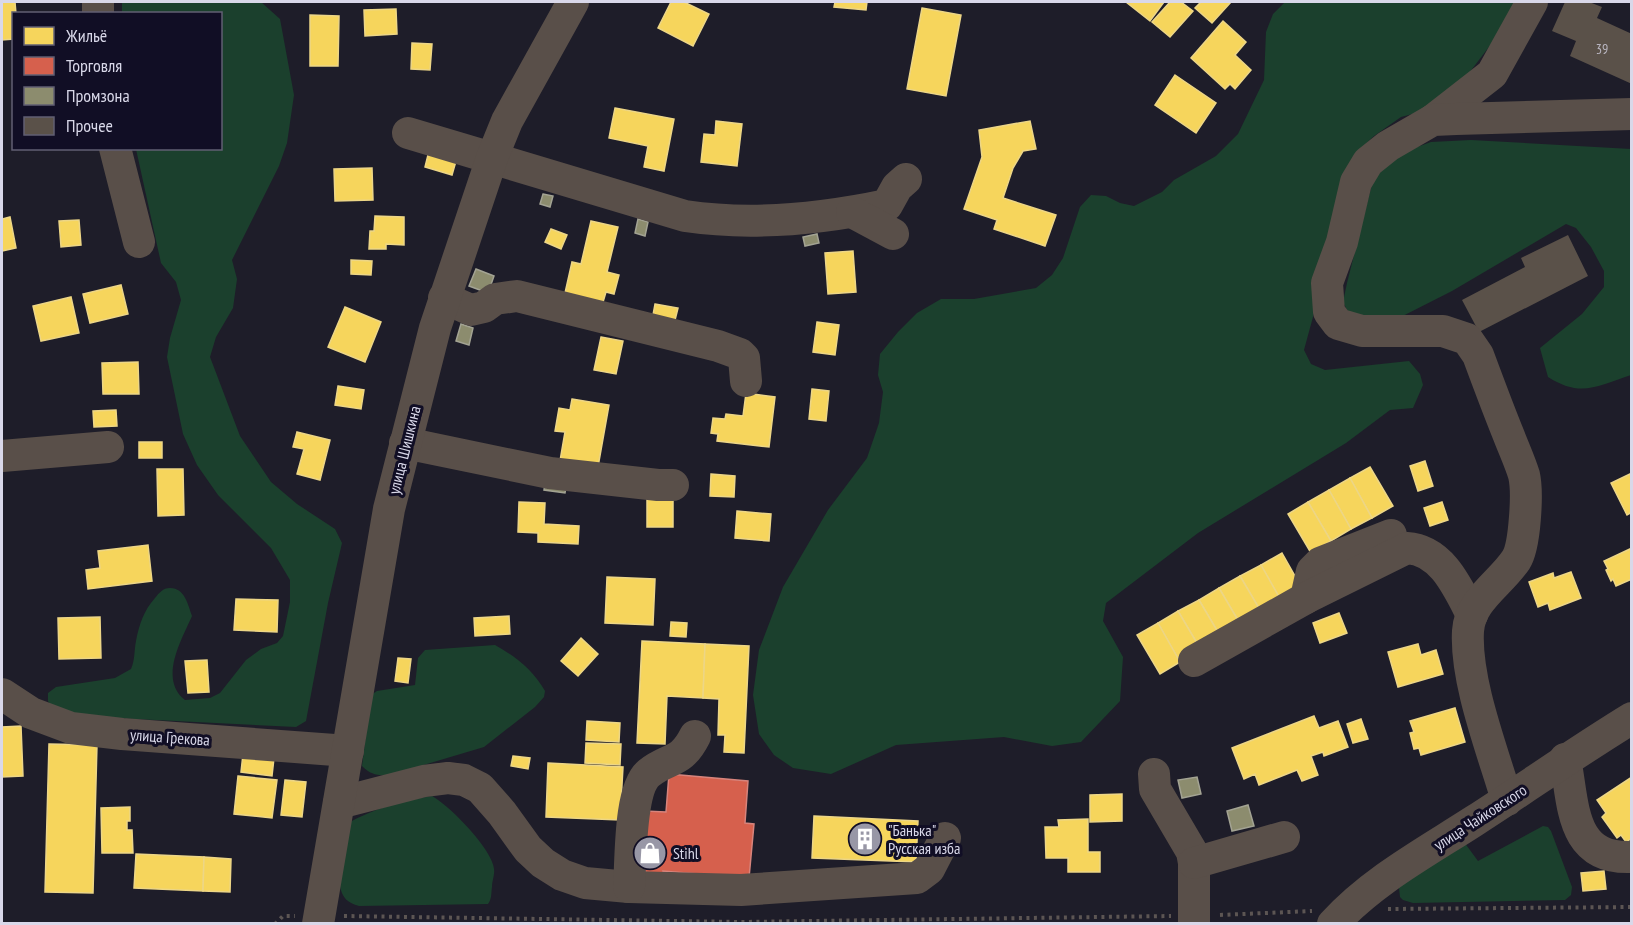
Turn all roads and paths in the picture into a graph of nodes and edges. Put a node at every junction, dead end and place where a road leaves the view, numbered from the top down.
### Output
1 (573, 2) edge
2 (1532, 2) edge
3 (1632, 114) edge
4 (1433, 120) junction
5 (408, 133) dead end
6 (116, 150) edge
7 (492, 158) junction
8 (906, 179) dead end
9 (852, 212) junction
10 (893, 234) dead end
11 (139, 242) dead end
12 (444, 298) junction
13 (746, 381) dead end
14 (405, 443) junction
15 (108, 447) dead end
16 (2, 456) edge
17 (673, 485) dead end
18 (1472, 615) junction
19 (1194, 662) dead end
20 (2, 694) edge
21 (1632, 718) edge
22 (694, 736) dead end
23 (348, 751) junction
24 (1565, 759) junction
25 (1154, 774) dead end
26 (1507, 800) junction
27 (339, 803) junction
28 (1284, 837) dead end
29 (945, 838) dead end
30 (1632, 857) edge
31 (1194, 863) junction
32 (629, 887) junction
33 (1632, 907) edge
34 (283, 916) dead end
35 (1340, 917) edge
36 (318, 920) edge
37 (1194, 920) edge
38 (275, 924) edge

1 - 7 street, улица Шишкина
2 - 4 street
3 - 4 street
4 - 18 street
5 - 7 street
6 - 11 street
7 - 9 street
7 - 12 street, улица Шишкина
8 - 9 street
9 - 10 street
12 - 13 street
12 - 14 street, улица Шишкина
14 - 17 street
14 - 23 street, улица Шишкина
15 - 16 street
18 - 19 street
18 - 26 street
20 - 23 street, улица Грекова
21 - 24 street, улица Чайковского
22 - 32 street
23 - 27 street, улица Шишкина
24 - 26 street, улица Чайковского
24 - 30 street
25 - 31 street
26 - 35 street, улица Чайковского
27 - 32 street
27 - 36 street, улица Шишкина
28 - 31 street
29 - 32 street
31 - 37 street
33 - 35 path
34 - 38 path
35 - 37 path
36 - 37 path

